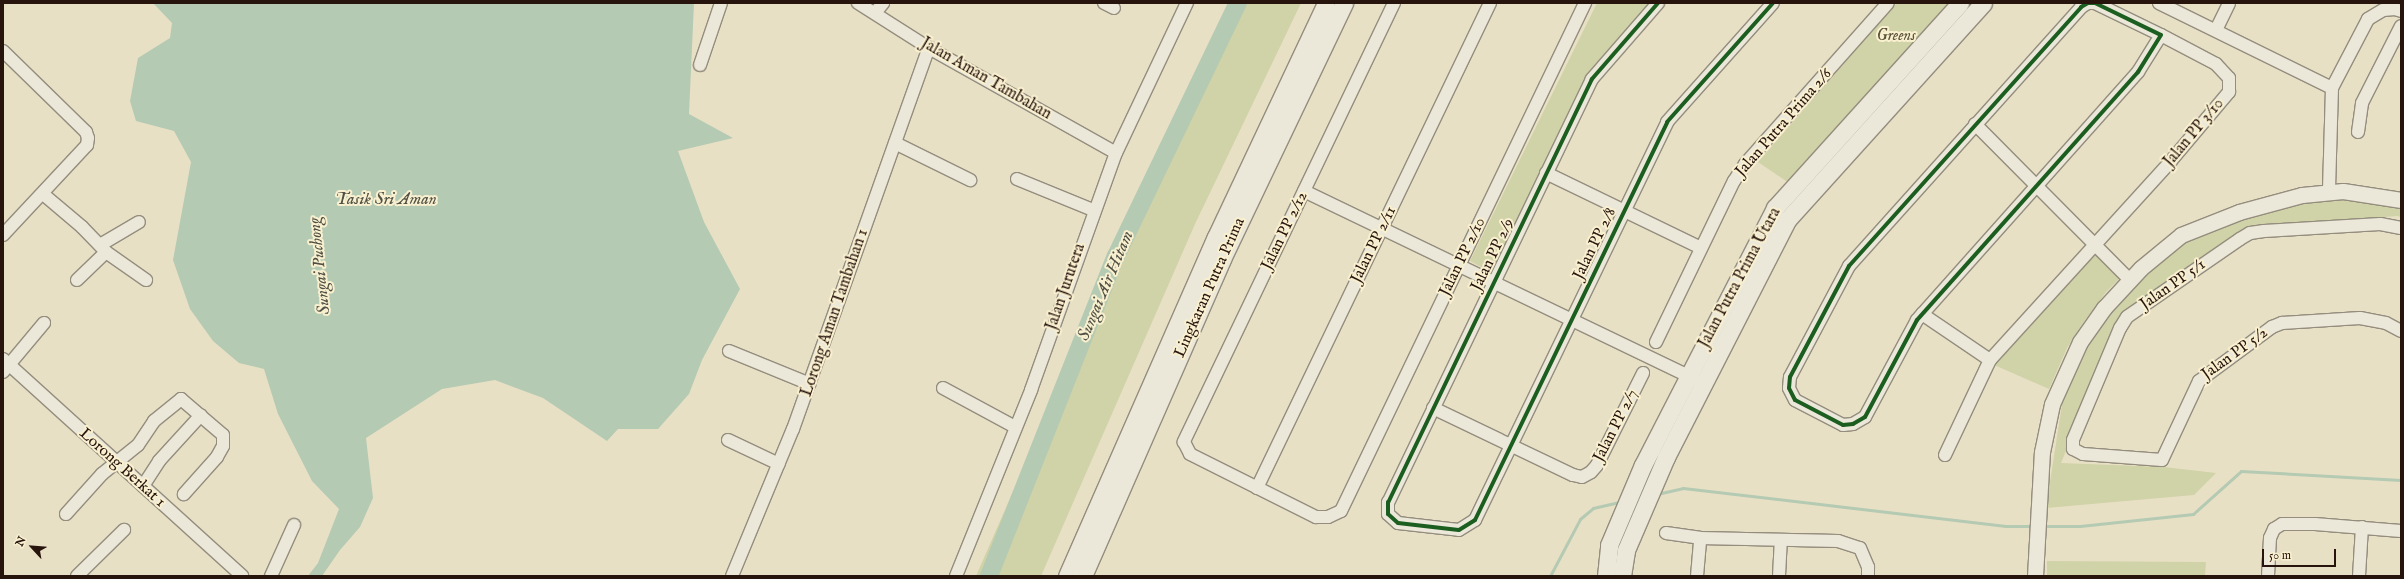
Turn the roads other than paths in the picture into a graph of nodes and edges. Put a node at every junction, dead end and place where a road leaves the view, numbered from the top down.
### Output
1 (722, 3) edge
2 (858, 3) edge
3 (1187, 3) edge
4 (1326, 3) edge
5 (1344, 3) edge
6 (1394, 3) edge
7 (1490, 3) edge
8 (1586, 3) edge
9 (1658, 3) edge
10 (1774, 3) edge
11 (1888, 3) edge
12 (1960, 3) edge
13 (1983, 3) edge
14 (2159, 3) edge
15 (2229, 3) edge
16 (879, 8) edge
17 (2401, 11) edge
18 (2401, 26) edge
19 (2216, 30) junction
20 (2161, 35) junction
21 (929, 48) junction
22 (3, 51) edge
23 (700, 65) dead end
24 (2332, 88) junction
25 (1975, 124) junction
26 (2358, 132) dead end
27 (895, 143) junction
28 (1116, 152) junction
29 (1546, 173) junction
30 (1018, 179) dead end
31 (970, 180) dead end
32 (2036, 186) junction
33 (1304, 191) junction
34 (2329, 192) junction
35 (43, 194) junction
36 (2401, 200) edge
37 (1093, 210) junction
38 (1624, 211) junction
39 (139, 222) dead end
40 (1382, 228) junction
41 (2401, 228) edge
42 (3, 235) edge
43 (2094, 244) junction
44 (1701, 248) junction
45 (103, 249) junction
46 (1459, 266) junction
47 (78, 280) dead end
48 (146, 280) dead end
49 (2130, 280) junction
50 (1493, 282) junction
51 (1922, 314) junction
52 (1572, 320) junction
53 (44, 323) dead end
54 (2401, 331) edge
55 (1656, 342) dead end
56 (729, 351) dead end
57 (1990, 360) junction
58 (5, 365) edge
59 (1643, 373) dead end
60 (1689, 377) junction
61 (810, 384) junction
62 (1704, 384) junction
63 (943, 388) dead end
64 (1433, 408) junction
65 (201, 415) junction
66 (1015, 427) junction
67 (728, 440) dead end
68 (1511, 445) junction
69 (1945, 455) dead end
70 (2117, 456) joint
71 (117, 463) junction
72 (779, 464) junction
73 (143, 486) junction
74 (1257, 488) junction
75 (184, 494) dead end
76 (66, 514) dead end
77 (1474, 520) joint
78 (294, 525) dead end
79 (2362, 527) junction
80 (124, 530) dead end
81 (2401, 531) edge
82 (1666, 533) dead end
83 (1700, 538) junction
84 (1781, 541) junction
85 (733, 574) edge
86 (77, 576) edge
87 (242, 576) edge
88 (271, 576) edge
89 (956, 576) edge
90 (1066, 576) edge
91 (1083, 576) edge
92 (1606, 576) edge
93 (1622, 576) edge
94 (1697, 576) edge
95 (1779, 576) edge
96 (1868, 576) edge
97 (2035, 576) edge
98 (2268, 576) edge
99 (2359, 576) edge

1 - 23 street
2 - 16 street, Jalan Aman Tambahan
3 - 28 street, Jalan Jurutera
4 - 90 main road, Lingkaran Putra Prima
5 - 91 main road, Lingkaran Putra Prima
6 - 33 street, Jalan PP 2/12
7 - 40 street, Jalan PP 2/11
8 - 46 street, Jalan PP 2/10
9 - 29 street, Jalan PP 2/9
10 - 38 street, Jalan PP 2/8
11 - 44 street, Jalan Putra Prima 2/6
12 - 60 main road, Jalan Putra Prima Utara
13 - 62 main road, Jalan Putra Prima Utara
14 - 19 street
15 - 19 street
16 - 21 street, Jalan Aman Tambahan
17 - 24 street
18 - 26 street
19 - 24 street
20 - 25 street, Jalan PP 3/10
20 - 32 street
20 - 43 street, Jalan PP 3/10
21 - 27 street, Lorong Aman Tambahan 1
21 - 28 street, Jalan Aman Tambahan
22 - 35 street
24 - 34 street
25 - 32 street
25 - 51 street
27 - 31 street
27 - 61 street, Lorong Aman Tambahan 1
28 - 37 street, Jalan Jurutera
29 - 38 street
29 - 50 street, Jalan PP 2/9
30 - 37 street
32 - 43 street
32 - 51 street
33 - 40 street
33 - 74 street, Jalan PP 2/12
34 - 36 street
34 - 49 street
35 - 42 street
35 - 45 street
37 - 66 street, Jalan Jurutera
38 - 44 street
38 - 52 street, Jalan PP 2/8
39 - 45 street
40 - 46 street
40 - 74 street, Jalan PP 2/11
41 - 70 street, Jalan PP 5/1
43 - 49 street
43 - 57 street, Jalan PP 3/10
44 - 55 street, Jalan Putra Prima 2/6
45 - 47 street
45 - 48 street
46 - 50 street
46 - 74 street, Jalan PP 2/10
49 - 97 street
50 - 52 street
50 - 64 street, Jalan PP 2/9
51 - 57 street
52 - 60 street
52 - 68 street, Jalan PP 2/8
53 - 58 street
54 - 70 street, Jalan PP 5/2
56 - 61 street
57 - 69 street, Jalan PP 3/10
58 - 71 street, Lorong Berkat 1
59 - 68 street, Jalan PP 2/7
60 - 62 street
60 - 92 main road, Jalan Putra Prima Utara
61 - 72 street, Lorong Aman Tambahan 1
62 - 93 main road, Jalan Putra Prima Utara
63 - 66 street
64 - 68 street, Jalan PP 2/7
64 - 77 street, Jalan PP 2/9
65 - 71 street
65 - 73 street
65 - 75 street
66 - 89 street, Jalan Jurutera
67 - 72 street
68 - 77 street, Jalan PP 2/8
71 - 73 street, Lorong Berkat 1
71 - 76 street
72 - 85 street, Lorong Aman Tambahan 1
73 - 87 street, Lorong Berkat 1
78 - 88 street
79 - 81 street
79 - 98 street
79 - 99 street
80 - 86 street
82 - 83 street
83 - 84 street
83 - 94 street
84 - 95 street
84 - 96 street

